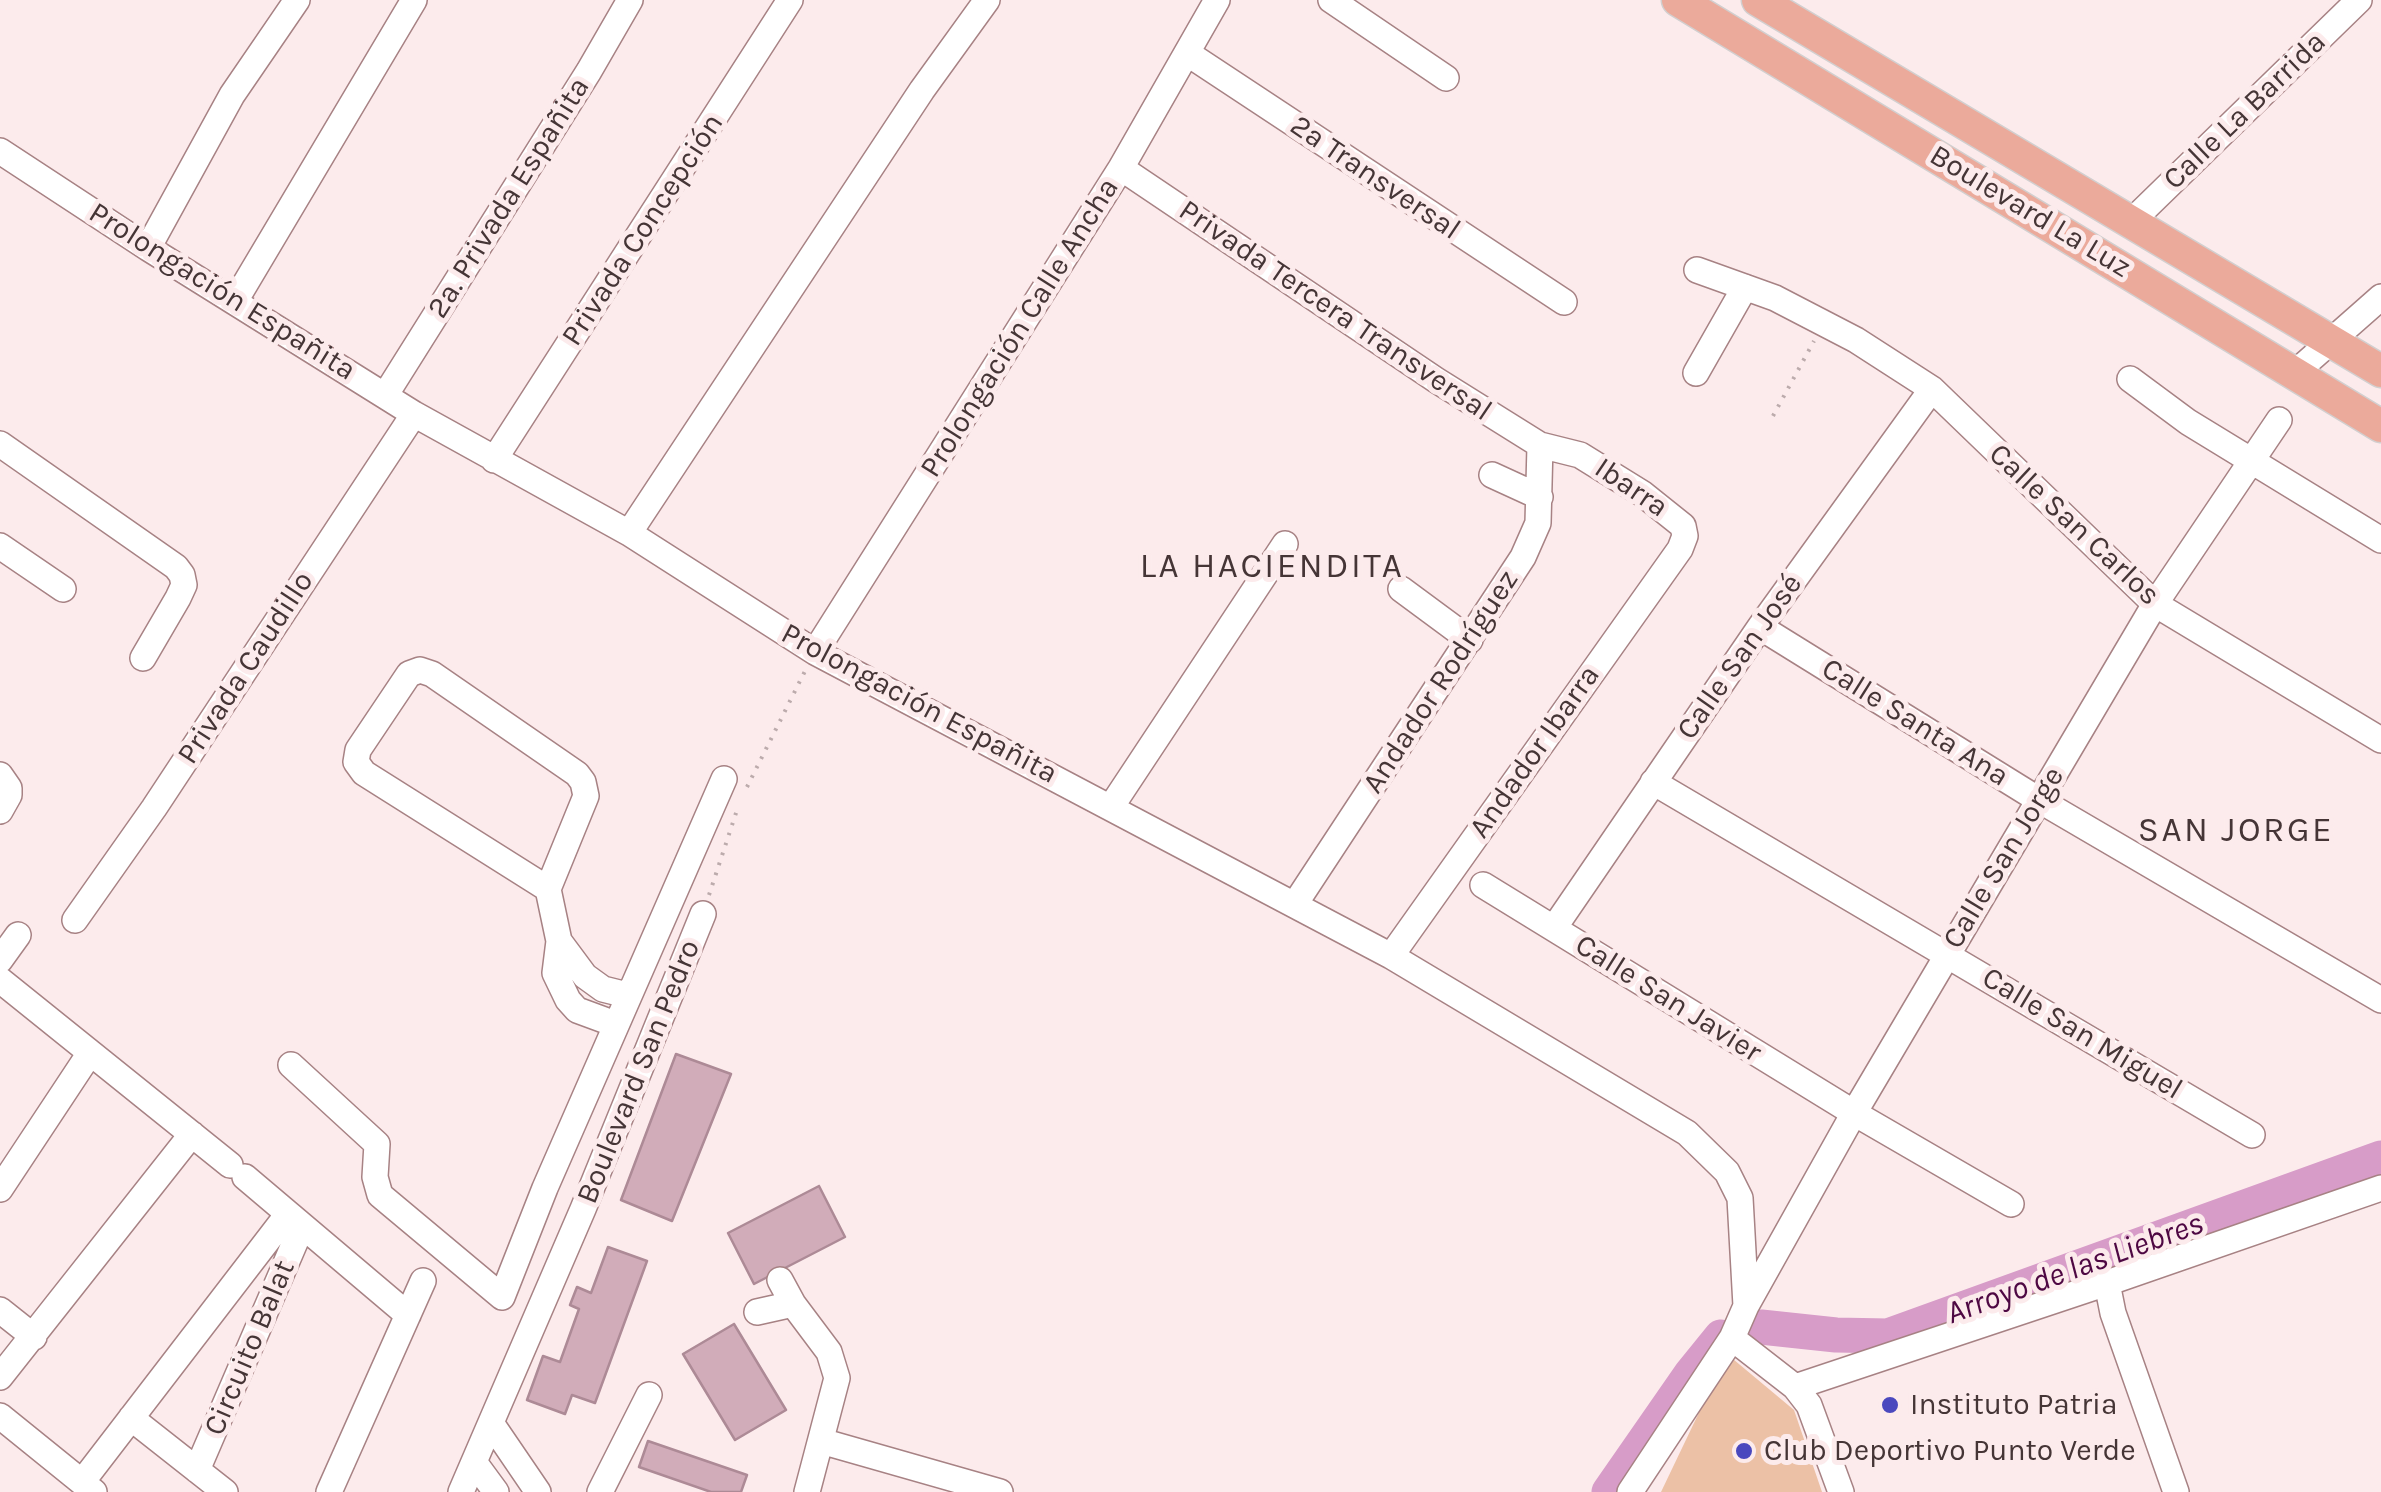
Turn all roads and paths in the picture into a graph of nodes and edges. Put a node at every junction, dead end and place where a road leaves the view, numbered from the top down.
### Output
1 (297, 0) edge
2 (414, 0) edge
3 (630, 0) edge
4 (790, 0) edge
5 (987, 0) edge
6 (1217, 0) edge
7 (1331, 0) edge
8 (1678, 0) edge
9 (1758, 0) edge
10 (2359, 0) edge
11 (1187, 53) junction
12 (1446, 78) dead end
13 (0, 151) edge
14 (1121, 168) junction
15 (2132, 222) junction
16 (148, 248) junction
17 (1697, 270) dead end
18 (1745, 287) junction
19 (2381, 296) edge
20 (235, 301) junction
21 (1564, 302) dead end
22 (1823, 324) junction
23 (2330, 341) junction
24 (2381, 371) edge
25 (2296, 372) junction
26 (1696, 373) dead end
27 (2130, 379) dead end
28 (1932, 389) junction
29 (386, 394) junction
30 (414, 414) junction
31 (1772, 416) dead end
32 (2279, 420) dead end
33 (2381, 426) edge
34 (0, 444) edge
35 (1546, 445) junction
36 (494, 460) junction
37 (2251, 462) junction
38 (1492, 474) dead end
39 (1540, 497) junction
40 (629, 533) junction
41 (2381, 540) edge
42 (1285, 544) dead end
43 (0, 546) edge
44 (1680, 550) joint
45 (63, 589) dead end
46 (1401, 589) dead end
47 (2154, 604) junction
48 (1760, 627) junction
49 (1470, 640) junction
50 (815, 652) junction
51 (144, 658) dead end
52 (2381, 740) edge
53 (0, 776) edge
54 (1653, 782) junction
55 (734, 786) joint
56 (2039, 800) junction
57 (738, 806) dead end
58 (1111, 806) junction
59 (0, 811) edge
60 (1483, 885) dead end
61 (548, 889) junction
62 (1295, 904) junction
63 (703, 914) joint
64 (75, 920) dead end
65 (1554, 928) junction
66 (18, 935) dead end
67 (559, 941) junction
68 (1948, 953) junction
69 (1391, 956) junction
70 (0, 960) edge
71 (0, 980) edge
72 (628, 994) junction
73 (2381, 1000) edge
74 (616, 1024) junction
75 (90, 1053) junction
76 (600, 1061) junction
77 (291, 1065) dead end
78 (636, 1079) junction
79 (1854, 1113) junction
80 (192, 1134) junction
81 (2252, 1135) dead end
82 (0, 1188) edge
83 (2381, 1188) edge
84 (2010, 1204) dead end
85 (295, 1220) junction
86 (2116, 1279) junction
87 (780, 1280) dead end
88 (423, 1281) dead end
89 (793, 1304) junction
90 (1746, 1306) junction
91 (0, 1310) edge
92 (757, 1312) dead end
93 (408, 1315) junction
94 (34, 1336) junction
95 (1732, 1338) junction
96 (0, 1377) edge
97 (1795, 1387) junction
98 (648, 1394) dead end
99 (131, 1418) junction
100 (491, 1423) junction
101 (4, 1428) edge
102 (822, 1442) junction
103 (474, 1462) junction
104 (198, 1470) junction
105 (88, 1487) edge
106 (600, 1491) edge
107 (225, 1492) edge
108 (329, 1492) edge
109 (461, 1492) edge
110 (496, 1492) edge
111 (538, 1492) edge
112 (807, 1492) edge
113 (1000, 1492) edge
114 (1630, 1492) edge
115 (1841, 1492) edge
116 (2176, 1492) edge

1 - 16 street
2 - 20 street
3 - 29 street, 2a. Privada Españita
4 - 36 street, Privada Concepción
5 - 40 street
6 - 11 street, Prolongación Calle Ancha
7 - 12 street
8 - 25 main road, Boulevard La Luz
9 - 15 main road, Boulevard La Luz
10 - 15 street, Calle La Barrida
11 - 14 street, Prolongación Calle Ancha
11 - 21 street, 2a Transversal
13 - 16 street, Prolongación Españita
14 - 35 street, Privada Tercera Transversal
14 - 50 street, Prolongación Calle Ancha
15 - 23 main road, Boulevard La Luz
16 - 20 street, Prolongación Españita
17 - 18 street, Calle San Carlos
18 - 22 street, Calle San Carlos
18 - 26 street
19 - 23 street
20 - 29 street, Prolongación Españita
22 - 28 street, Calle San Carlos
22 - 31 path
23 - 24 main road, Boulevard La Luz
23 - 25 street
25 - 33 main road, Boulevard La Luz
27 - 37 street
28 - 47 street, Calle San Carlos
28 - 48 street, Calle San José
29 - 30 street, Prolongación Españita
30 - 36 street, Prolongación Españita
30 - 64 street, Privada Caudillo
32 - 37 street, Calle San Jorge
34 - 51 street
35 - 39 street, Andador Rodríguez
35 - 44 street, Ibarra
36 - 40 street, Prolongación Españita
37 - 41 street
37 - 47 street, Calle San Jorge
38 - 39 street
39 - 49 street, Andador Rodríguez
40 - 50 street, Prolongación Españita
42 - 58 street
43 - 45 street
44 - 69 street, Andador Ibarra
46 - 49 street
47 - 52 street, Calle San Carlos
47 - 56 street, Calle San Jorge
48 - 54 street, Calle San José
48 - 56 street, Calle Santa Ana
49 - 62 street, Andador Rodríguez
50 - 55 path
50 - 58 street, Prolongación Españita
53 - 59 street
54 - 65 street, Calle San José
54 - 68 street, Calle San Miguel
55 - 72 street, Boulevard San Pedro
56 - 68 street, Calle San Jorge
56 - 73 street, Calle Santa Ana
57 - 63 path, Boulevard San Pedro
58 - 62 street, Prolongación Españita
60 - 65 street, Calle San Javier
61 - 61 street
61 - 67 street
62 - 69 street, Prolongación Españita
63 - 78 street, Boulevard San Pedro
65 - 79 street, Calle San Javier
66 - 70 street
67 - 72 street
67 - 74 street
68 - 79 street, Calle San Jorge
68 - 81 street, Calle San Miguel
69 - 90 street, Prolongación Españita
71 - 75 street, Circuito Balat
72 - 74 street, Boulevard San Pedro
74 - 76 street, Boulevard San Pedro
75 - 80 street, Circuito Balat
75 - 82 street
76 - 77 street, Boulevard San Pedro
76 - 78 street
78 - 100 street, Boulevard San Pedro
79 - 84 street, Calle San Javier
79 - 90 street, Calle San Jorge
80 - 85 street, Circuito Balat
80 - 94 street
83 - 86 street
85 - 93 street, Circuito Balat
85 - 99 street, Circuito Balat
85 - 104 street, Circuito Balat
86 - 97 street
86 - 116 street
87 - 89 street
88 - 93 street
89 - 92 street
89 - 102 street
90 - 95 street, Calle San Jorge
91 - 94 street
93 - 108 street
94 - 96 street
95 - 97 street
95 - 114 street, Calle San Jorge
97 - 115 street
98 - 106 street
99 - 104 street, Circuito Balat
99 - 105 street, Circuito Balat
100 - 103 street, Boulevard San Pedro
100 - 111 street
101 - 105 street
102 - 112 street
102 - 113 street
103 - 109 street, Boulevard San Pedro
103 - 110 street
104 - 107 street, Circuito Balat

